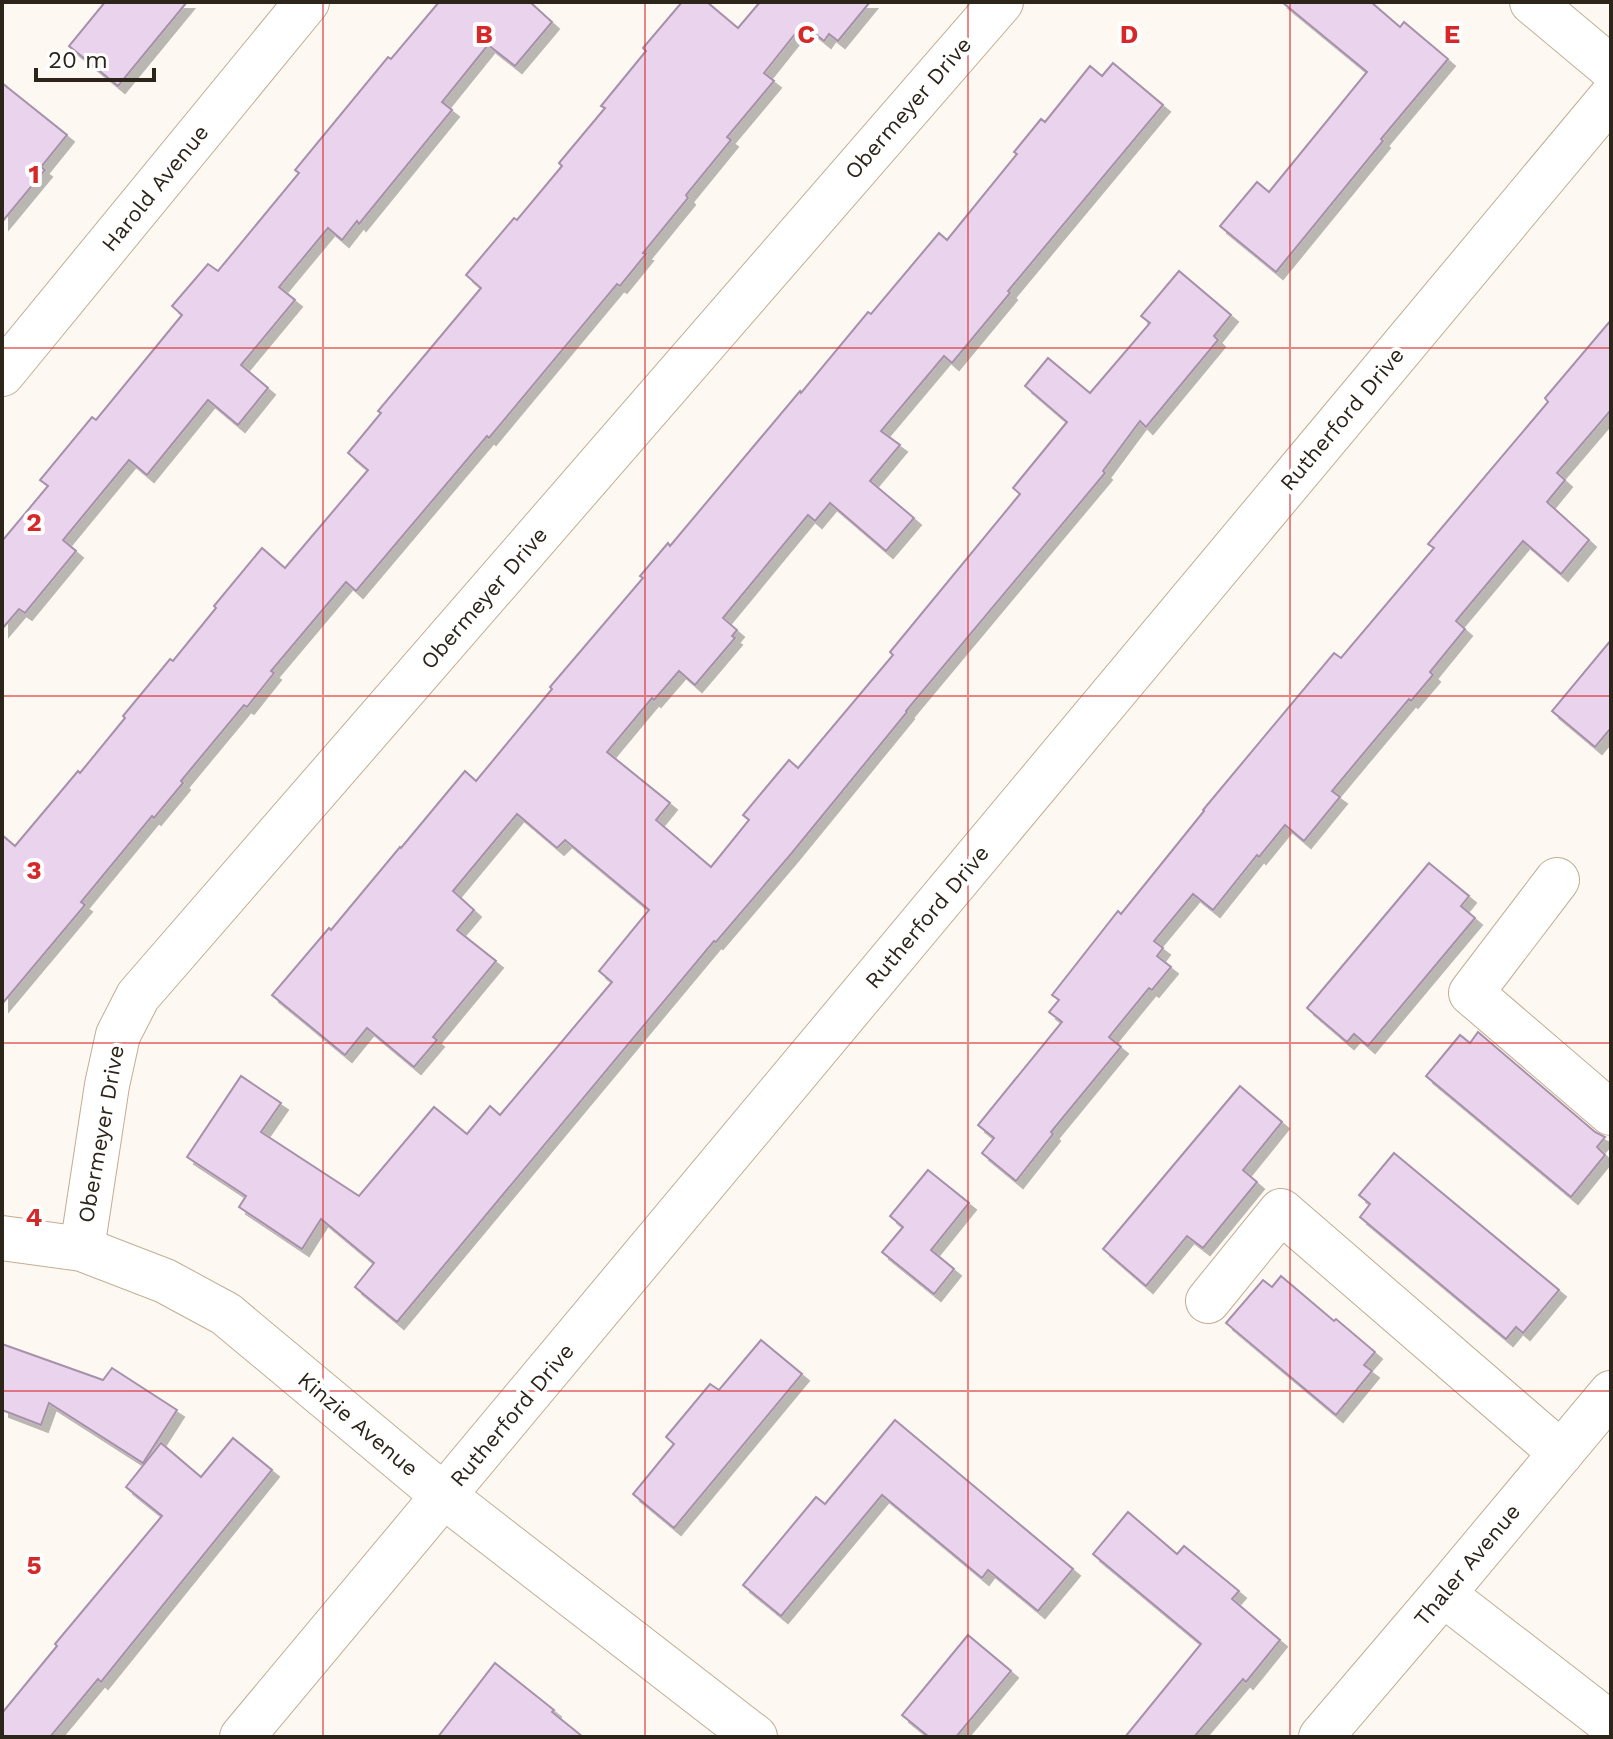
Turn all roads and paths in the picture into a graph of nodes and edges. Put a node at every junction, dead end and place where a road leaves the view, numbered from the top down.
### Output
1 (307, 2) edge
2 (1001, 2) edge
3 (1532, 2) edge
4 (1611, 68) edge
5 (1611, 97) edge
6 (2, 374) edge
7 (1557, 880) dead end
8 (1611, 1113) edge
9 (2, 1238) edge
10 (82, 1249) junction
11 (1208, 1301) dead end
12 (1611, 1393) edge
13 (1561, 1453) junction
14 (444, 1496) junction
15 (1443, 1594) junction
16 (1611, 1724) edge
17 (242, 1737) edge
18 (755, 1737) edge
19 (1321, 1737) edge

1 - 6 street, Harold Avenue
2 - 10 street, Obermeyer Drive
3 - 4 street
5 - 14 street, Rutherford Drive
7 - 8 street
9 - 10 street, Kinzie Avenue
10 - 14 street, Kinzie Avenue
11 - 13 street
12 - 13 street, Thaler Avenue
13 - 15 street, Thaler Avenue
14 - 17 street, Rutherford Drive
14 - 18 street, Kinzie Avenue
15 - 16 street
15 - 19 street, Thaler Avenue

